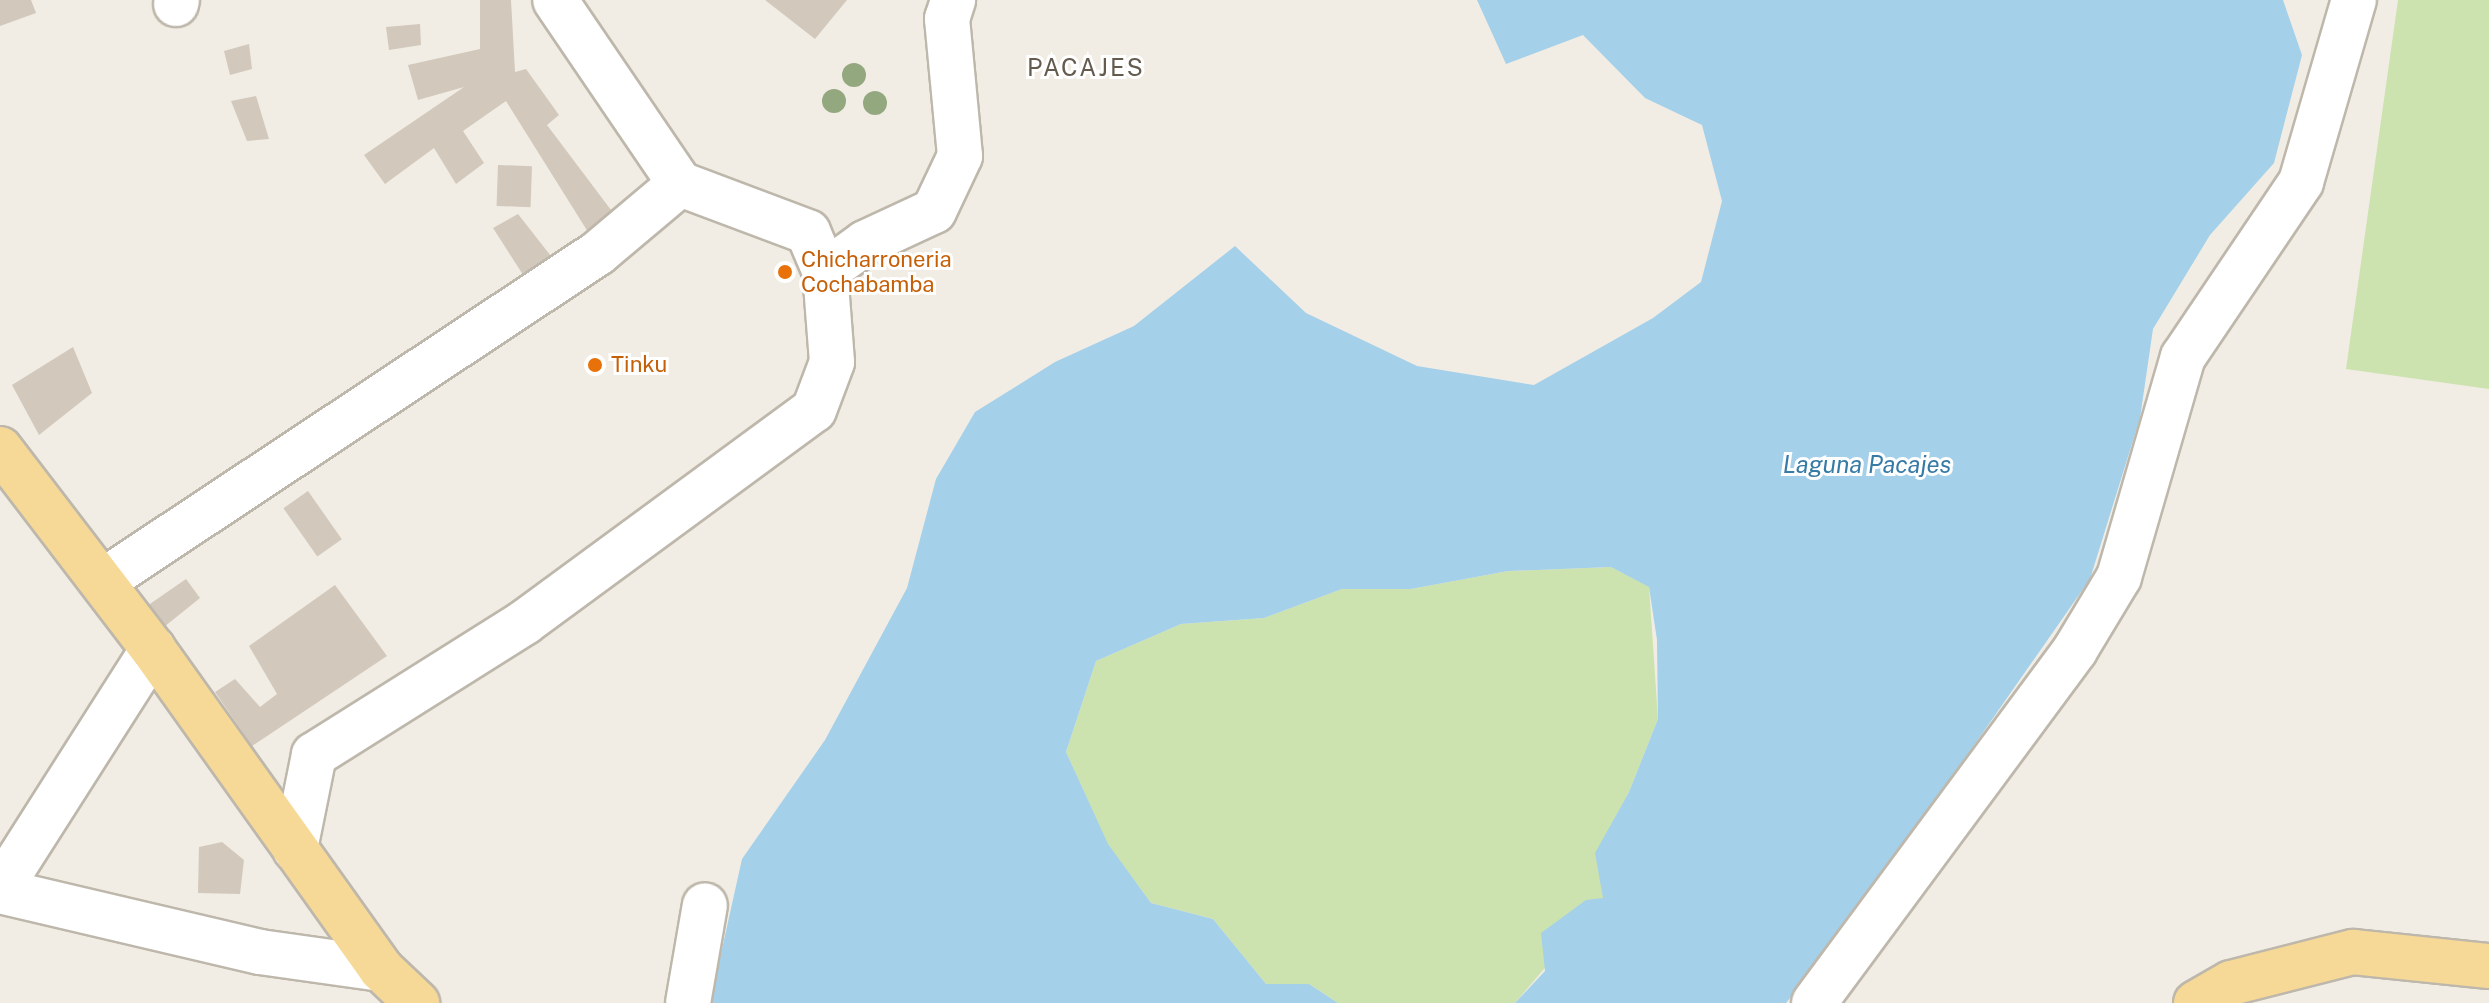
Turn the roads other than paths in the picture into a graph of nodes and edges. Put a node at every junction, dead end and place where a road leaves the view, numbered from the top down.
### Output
1 (555, 0) edge
2 (953, 0) edge
3 (2354, 0) edge
4 (680, 184) junction
5 (825, 272) junction
6 (0, 449) edge
7 (103, 581) junction
8 (153, 649) junction
9 (295, 849) junction
10 (0, 890) edge
11 (705, 905) dead end
12 (2489, 966) edge
13 (381, 969) junction
14 (417, 1003) edge
15 (688, 1003) edge
16 (1814, 1003) edge
17 (2196, 1003) edge

1 - 4 street
2 - 5 street
3 - 16 street
4 - 5 street
4 - 7 street
5 - 9 street
6 - 7 main road
7 - 8 main road
8 - 9 main road
8 - 10 street
9 - 13 main road
10 - 13 street
11 - 15 street
12 - 17 main road
13 - 14 main road

